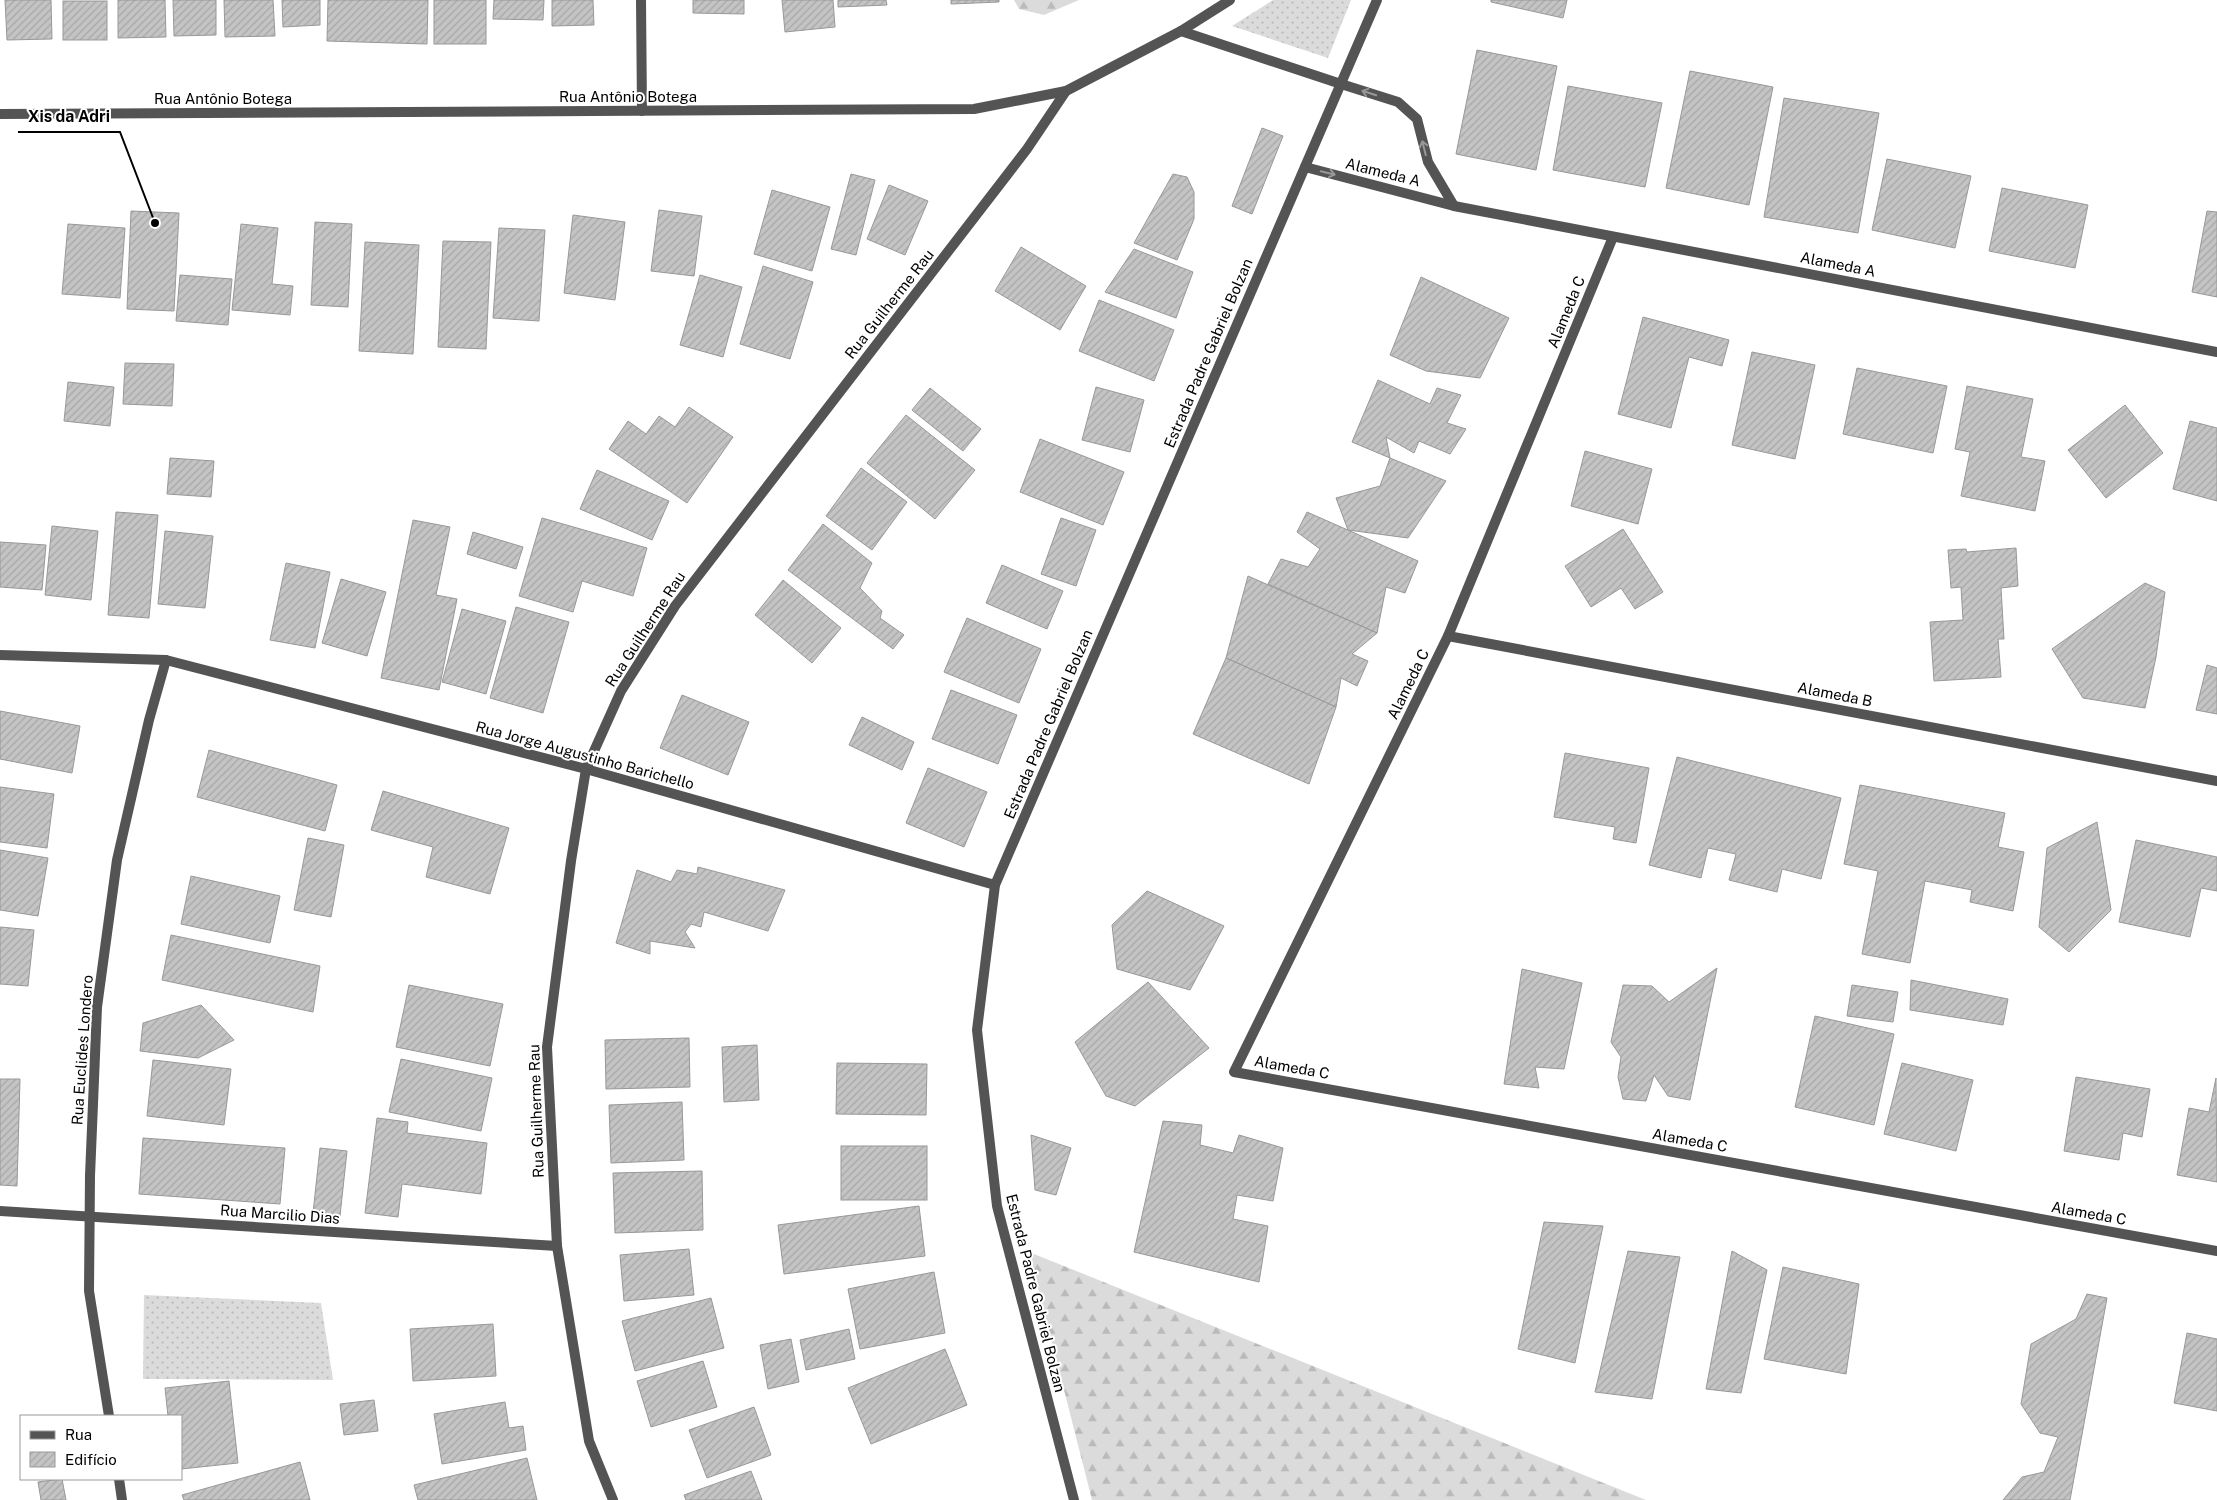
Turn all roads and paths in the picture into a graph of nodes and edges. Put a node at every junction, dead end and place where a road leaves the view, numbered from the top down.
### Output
1 (641, 0) edge
2 (1230, 0) edge
3 (1377, 0) edge
4 (1181, 31) junction
5 (1341, 84) junction
6 (1066, 91) junction
7 (642, 111) junction
8 (0, 114) edge
9 (1305, 167) junction
10 (1454, 206) junction
11 (1613, 237) junction
12 (2217, 352) edge
13 (1448, 636) junction
14 (0, 655) edge
15 (166, 660) junction
16 (586, 769) junction
17 (2217, 781) edge
18 (995, 885) junction
19 (0, 1211) edge
20 (90, 1217) junction
21 (557, 1246) junction
22 (2217, 1251) edge
23 (109, 1415) edge
24 (119, 1480) edge
25 (122, 1500) edge
26 (613, 1500) edge
27 (1074, 1500) edge

1 - 7 street
2 - 4 street, Rua Antônio Botega
3 - 5 street, Estrada Padre Gabriel Bolzan
4 - 5 street, Alameda A
4 - 6 street, Rua Antônio Botega
5 - 9 street, Estrada Padre Gabriel Bolzan
10 -> 5 street, Alameda A
6 - 7 street, Rua Antônio Botega
6 - 16 street, Rua Guilherme Rau
7 - 8 street, Rua Antônio Botega
9 -> 10 street, Alameda A
9 - 18 street, Estrada Padre Gabriel Bolzan
10 - 11 street, Alameda A
11 - 12 street, Alameda A
11 - 13 street, Alameda C
13 - 17 street, Alameda B
13 - 22 street, Alameda C
14 - 15 street, Rua Jorge Augustinho Barichello
15 - 16 street, Rua Jorge Augustinho Barichello
15 - 20 street, Rua Euclides Londero
16 - 18 street, Rua Jorge Augustinho Barichello
16 - 21 street, Rua Guilherme Rau
18 - 27 street, Estrada Padre Gabriel Bolzan
19 - 20 street, Rua Marcilio Dias
20 - 21 street, Rua Marcilio Dias
20 - 23 street, Rua Euclides Londero
21 - 26 street, Rua Guilherme Rau
24 - 25 street

